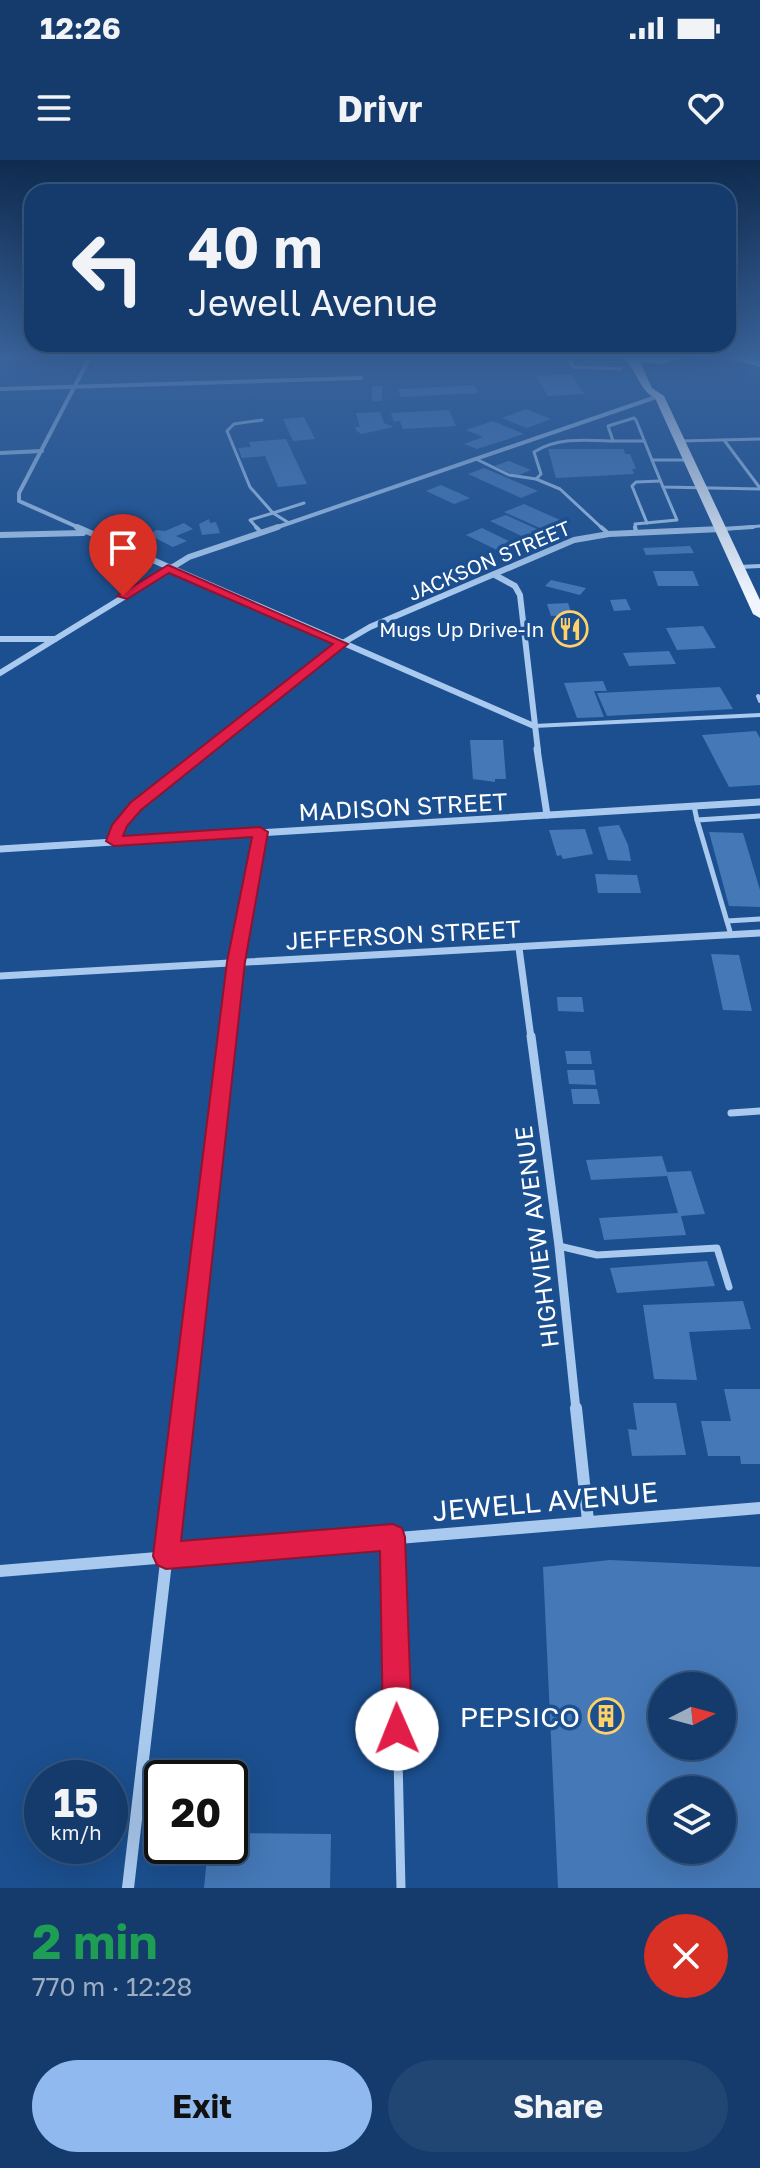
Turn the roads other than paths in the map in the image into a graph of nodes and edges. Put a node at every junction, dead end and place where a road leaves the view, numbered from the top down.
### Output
1 (50, 436) edge
2 (229, 436) edge
3 (543, 436) edge
4 (562, 436) edge
5 (611, 436) edge
6 (642, 436) edge
7 (678, 436) edge
8 (760, 439) edge
9 (724, 440) junction
10 (575, 441) junction
11 (613, 441) junction
12 (644, 441) junction
13 (681, 441) junction
14 (42, 451) junction
15 (0, 453) edge
16 (476, 459) junction
17 (652, 460) junction
18 (690, 460) junction
19 (536, 479) junction
20 (660, 481) junction
21 (663, 487) junction
22 (703, 488) junction
23 (760, 488) edge
24 (304, 503) dead end
25 (273, 513) junction
26 (289, 523) junction
27 (647, 523) junction
28 (760, 526) edge
29 (721, 529) junction
30 (261, 532) junction
31 (88, 533) junction
32 (636, 533) junction
33 (609, 534) junction
34 (0, 535) edge
35 (760, 566) edge
36 (739, 567) junction
37 (168, 568) junction
38 (495, 575) junction
39 (760, 614) edge
40 (0, 639) edge
41 (55, 639) junction
42 (341, 644) junction
43 (0, 673) edge
44 (760, 715) edge
45 (534, 726) junction
46 (760, 802) edge
47 (694, 806) junction
48 (547, 815) junction
49 (760, 816) edge
50 (697, 820) junction
51 (260, 832) junction
52 (114, 841) junction
53 (0, 849) edge
54 (760, 919) edge
55 (727, 921) junction
56 (760, 933) edge
57 (731, 935) junction
58 (519, 948) junction
59 (236, 962) junction
60 (0, 976) edge
61 (760, 1111) edge
62 (731, 1113) dead end
63 (559, 1246) junction
64 (729, 1287) dead end
65 (760, 1508) edge
66 (588, 1521) junction
67 (393, 1537) junction
68 (166, 1556) junction
69 (0, 1571) edge
70 (128, 1888) edge
71 (401, 1888) edge

1 - 14 street
2 - 25 lane
3 - 16 street
4 - 10 lane
5 - 11 lane
6 - 12 lane
7 - 13 main road
8 - 9 lane
9 - 13 lane
9 - 23 lane
10 - 11 lane
10 - 19 lane
11 - 12 lane
12 - 17 lane
13 - 18 main road
14 - 15 street
14 - 31 street
16 - 19 lane
16 - 26 street
17 - 18 lane
17 - 20 lane
18 - 22 main road
19 - 33 lane
20 - 21 lane
20 - 27 lane
21 - 22 lane
21 - 27 lane
22 - 23 lane
22 - 29 main road
24 - 25 lane
25 - 26 lane
25 - 30 lane
26 - 30 street
27 - 32 lane
28 - 29 lane
29 - 32 street, JACKSON STREET
29 - 36 main road
30 - 37 street
31 - 34 street
31 - 37 street
32 - 33 street, JACKSON STREET
33 - 38 street, JACKSON STREET
35 - 36 lane
36 - 39 main road
37 - 41 street
37 - 42 street
38 - 42 street, JACKSON STREET
38 - 45 street
40 - 41 street
41 - 43 street
42 - 45 street
42 - 52 street, JACKSON STREET
44 - 45 lane
45 - 48 street
46 - 47 street, MADISON STREET
47 - 48 street, MADISON STREET
47 - 50 lane
48 - 51 street, MADISON STREET
49 - 50 lane
50 - 55 lane
51 - 52 street, MADISON STREET
51 - 59 street
52 - 53 street, MADISON STREET
54 - 55 lane
55 - 57 lane
56 - 57 street, JEFFERSON STREET
57 - 58 street, JEFFERSON STREET
58 - 59 street, JEFFERSON STREET
58 - 63 street, HIGHVIEW AVENUE
59 - 60 street, JEFFERSON STREET
59 - 68 street
61 - 62 lane
63 - 64 lane
63 - 66 street, HIGHVIEW AVENUE
65 - 66 street, JEWELL AVENUE
66 - 67 street, JEWELL AVENUE
67 - 68 street, JEWELL AVENUE
67 - 71 lane
68 - 69 street, JEWELL AVENUE
68 - 70 street

